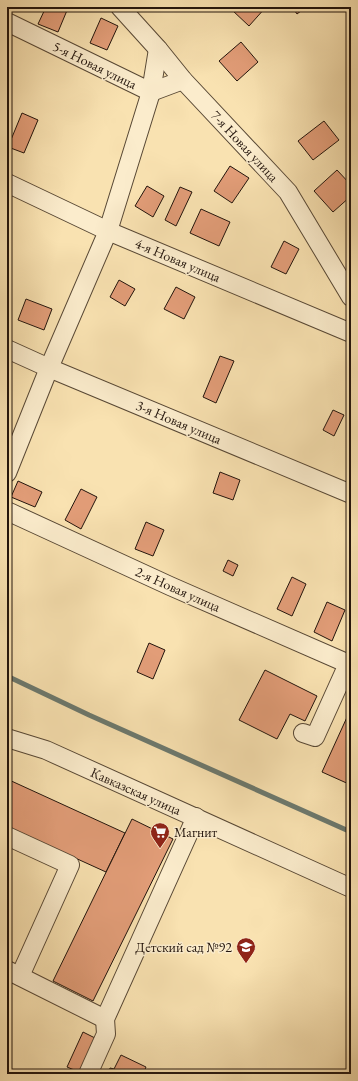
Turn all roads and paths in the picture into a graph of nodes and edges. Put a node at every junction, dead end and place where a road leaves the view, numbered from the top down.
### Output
1 (120, 7) edge
2 (7, 22) edge
3 (158, 49) junction
4 (184, 80) junction
5 (151, 92) junction
6 (7, 183) edge
7 (108, 231) junction
8 (351, 297) edge
9 (351, 333) edge
10 (7, 349) edge
11 (49, 368) junction
12 (7, 474) edge
13 (351, 494) edge
14 (7, 511) edge
15 (349, 665) edge
16 (303, 733) dead end
17 (7, 738) edge
18 (196, 817) junction
19 (7, 836) edge
20 (351, 888) edge
21 (13, 973) edge
22 (105, 1018) junction
23 (88, 1074) edge

1 - 3 street, 7-я Новая улица
2 - 5 street, 5-я Новая улица
3 - 4 street, 7-я Новая улица
3 - 5 street
4 - 5 street, 5-я Новая улица
4 - 8 street, 7-я Новая улица
5 - 7 street
6 - 7 street, 4-я Новая улица
7 - 9 street, 4-я Новая улица
7 - 11 street
10 - 11 street, 3-я Новая улица
11 - 12 street
11 - 13 street, 3-я Новая улица
14 - 15 street, 2-я Новая улица
15 - 16 street
17 - 18 street, Кавказская улица
18 - 20 street, Кавказская улица
18 - 22 street
19 - 21 street
21 - 22 street
22 - 23 street

